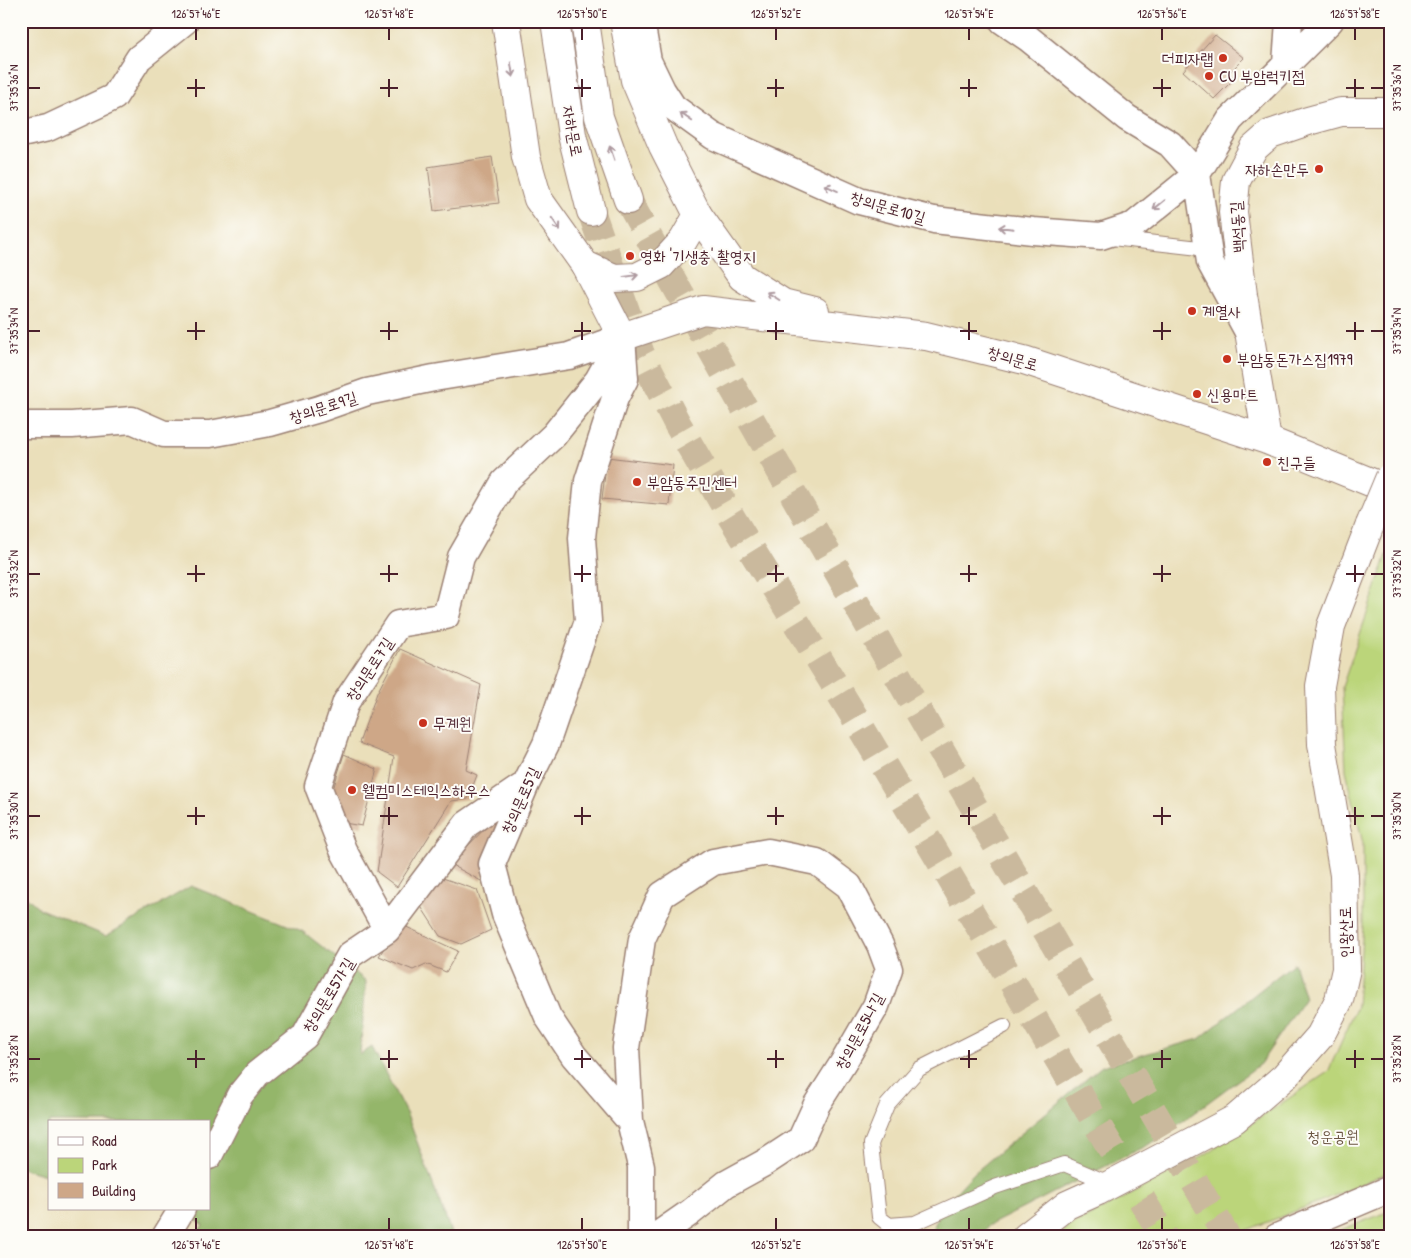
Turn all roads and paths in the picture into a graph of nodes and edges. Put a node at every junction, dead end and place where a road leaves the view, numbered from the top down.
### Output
1 (185, 21) edge
2 (506, 21) edge
3 (555, 21) edge
4 (585, 21) edge
5 (624, 21) edge
6 (641, 21) edge
7 (1003, 21) edge
8 (1289, 21) edge
9 (1330, 21) edge
10 (1286, 64) junction
11 (1390, 112) edge
12 (21, 134) edge
13 (1197, 174) junction
14 (628, 200) tunnel mouth
15 (591, 211) tunnel mouth
16 (698, 215) junction
17 (1102, 236) junction
18 (1208, 249) junction
19 (585, 265) junction
20 (831, 326) junction
21 (1250, 335) junction
22 (622, 337) junction
23 (21, 425) edge
24 (1267, 440) junction
25 (1390, 476) edge
26 (1390, 490) edge
27 (526, 784) junction
28 (387, 930) junction
29 (1004, 1026) dead end
30 (630, 1121) junction
31 (210, 1154) edge
32 (1111, 1184) junction
33 (1390, 1188) edge
34 (181, 1210) edge
35 (165, 1237) edge
36 (641, 1237) edge
37 (655, 1237) edge
38 (1026, 1237) edge
39 (1277, 1237) edge

1 - 12 street
2 -> 19 street
3 - 15 street, 자하문로
14 -> 4 street, 자하문로
5 - 16 street
17 -> 6 street, 창의문로10길
7 - 13 street
8 - 10 street
9 - 10 street
10 - 13 street
11 - 21 street, 백석동길
13 -> 17 street, 창의문로10길
13 - 18 street, 백석동길
19 -> 16 street
20 -> 16 street
17 - 18 lane
18 - 21 street, 백석동길
19 - 22 street
20 - 22 street, 창의문로
20 - 24 street, 창의문로
21 - 24 street, 백석동길
22 - 23 street, 창의문로9길
22 - 27 street, 창의문로5길
22 - 28 street, 창의문로7길
24 - 26 street, 창의문로
25 - 32 street, 인왕산로, bridge
27 - 28 street, 창의문로5가길
27 - 30 street, 창의문로5길
28 - 31 street, 창의문로5가길
29 - 32 lane
30 - 36 street, 창의문로5길
30 - 37 street, 창의문로5나길
32 - 38 street, 인왕산로
33 - 39 street
34 - 35 street

